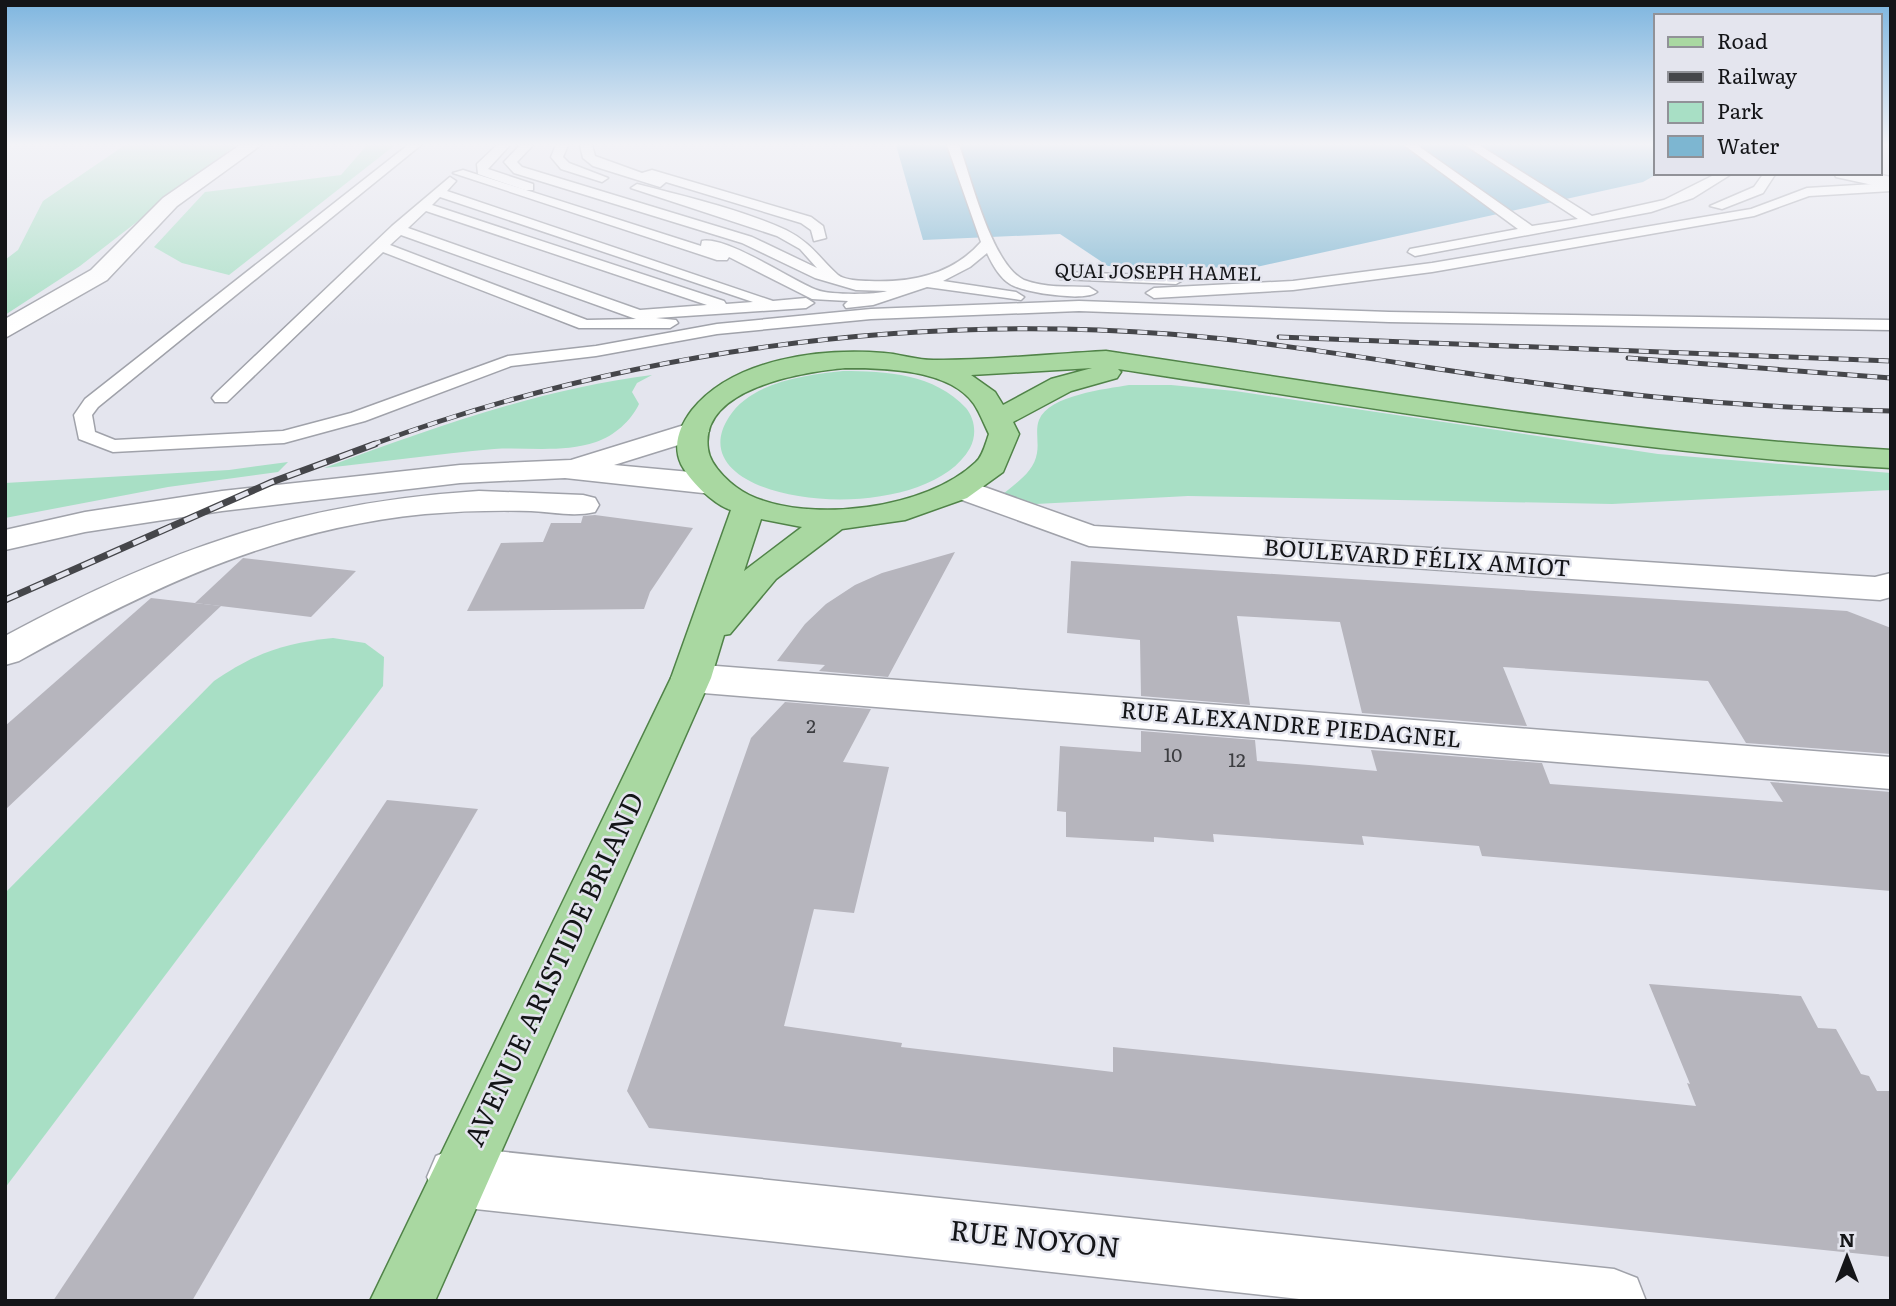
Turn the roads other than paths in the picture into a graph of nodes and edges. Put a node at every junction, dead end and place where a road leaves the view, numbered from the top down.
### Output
1 (166, 206) edge
2 (338, 206) edge
3 (582, 206) edge
4 (592, 206) edge
5 (605, 206) edge
6 (618, 206) edge
7 (629, 206) edge
8 (637, 206) edge
9 (652, 206) edge
10 (657, 206) edge
11 (667, 206) edge
12 (975, 206) edge
13 (1495, 206) edge
14 (1566, 206) edge
15 (1652, 206) edge
16 (1717, 206) edge
17 (1771, 206) edge
18 (421, 207) junction
19 (1588, 220) junction
20 (1530, 231) junction
21 (988, 240) junction
22 (1397, 255) dead end
23 (729, 257) junction
24 (821, 257) junction
25 (996, 261) junction
26 (1357, 262) dead end
27 (1029, 270) dead end
28 (1047, 271) dead end
29 (1007, 273) junction
30 (922, 282) junction
31 (898, 290) junction
32 (876, 296) junction
33 (844, 301) junction
34 (786, 304) junction
35 (757, 306) junction
36 (1079, 306) junction
37 (732, 308) junction
38 (704, 310) junction
39 (622, 325) junction
40 (1891, 325) edge
41 (5, 330) edge
42 (1147, 366) junction
43 (929, 369) junction
44 (221, 398) dead end
45 (999, 418) junction
46 (694, 431) junction
47 (1891, 459) edge
48 (565, 469) junction
49 (712, 484) junction
50 (962, 489) junction
51 (583, 505) dead end
52 (749, 505) junction
53 (834, 519) junction
54 (5, 540) edge
55 (1887, 591) edge
56 (5, 652) edge
57 (699, 657) junction
58 (1891, 773) edge
59 (457, 1177) junction
60 (402, 1301) edge
61 (1614, 1301) edge

1 - 41 street
2 - 36 lane
3 - 23 lane
4 - 23 lane
5 - 23 lane
6 - 23 lane
7 - 23 lane
8 - 23 lane
9 - 23 lane
10 - 23 lane
11 - 23 lane
12 - 21 lane
13 - 20 lane
14 - 19 lane
15 - 19 lane
16 - 29 lane
17 - 29 lane
18 - 23 lane
18 - 23 lane
18 - 23 lane
18 - 23 lane
18 - 38 lane
18 - 39 lane
18 - 39 lane
18 - 44 lane
19 - 20 lane
20 - 22 lane
21 - 25 lane
21 - 30 lane
23 - 24 lane
23 - 24 lane
23 - 24 lane
23 - 31 lane
23 - 32 lane
23 - 33 lane
23 - 34 lane
23 - 34 lane
23 - 34 lane
23 - 35 lane
23 - 37 lane
23 - 38 lane
24 - 31 lane
25 - 27 lane, QUAI JOSEPH HAMEL
25 - 29 lane
26 - 28 lane, QUAI JOSEPH HAMEL
30 - 31 lane
30 - 36 lane
31 - 32 lane
31 - 39 lane
32 - 33 lane
33 - 34 lane
34 - 35 lane
35 - 37 lane
36 - 40 lane
37 - 38 lane
42 - 43 main road
42 - 45 main road
42 - 47 main road
43 - 45 main road
43 - 46 main road
45 - 50 main road
46 - 48 street
46 - 49 main road
48 - 49 street
48 - 54 street
49 - 52 main road
50 - 53 main road
50 - 55 street, BOULEVARD FÉLIX AMIOT
51 - 56 street
52 - 53 main road
52 - 57 main road, AVENUE ARISTIDE BRIAND
53 - 57 main road, AVENUE ARISTIDE BRIAND
57 - 58 street, RUE ALEXANDRE PIEDAGNEL
57 - 59 main road, AVENUE ARISTIDE BRIAND
59 - 60 main road, AVENUE ARISTIDE BRIAND
59 - 61 street, RUE NOYON

